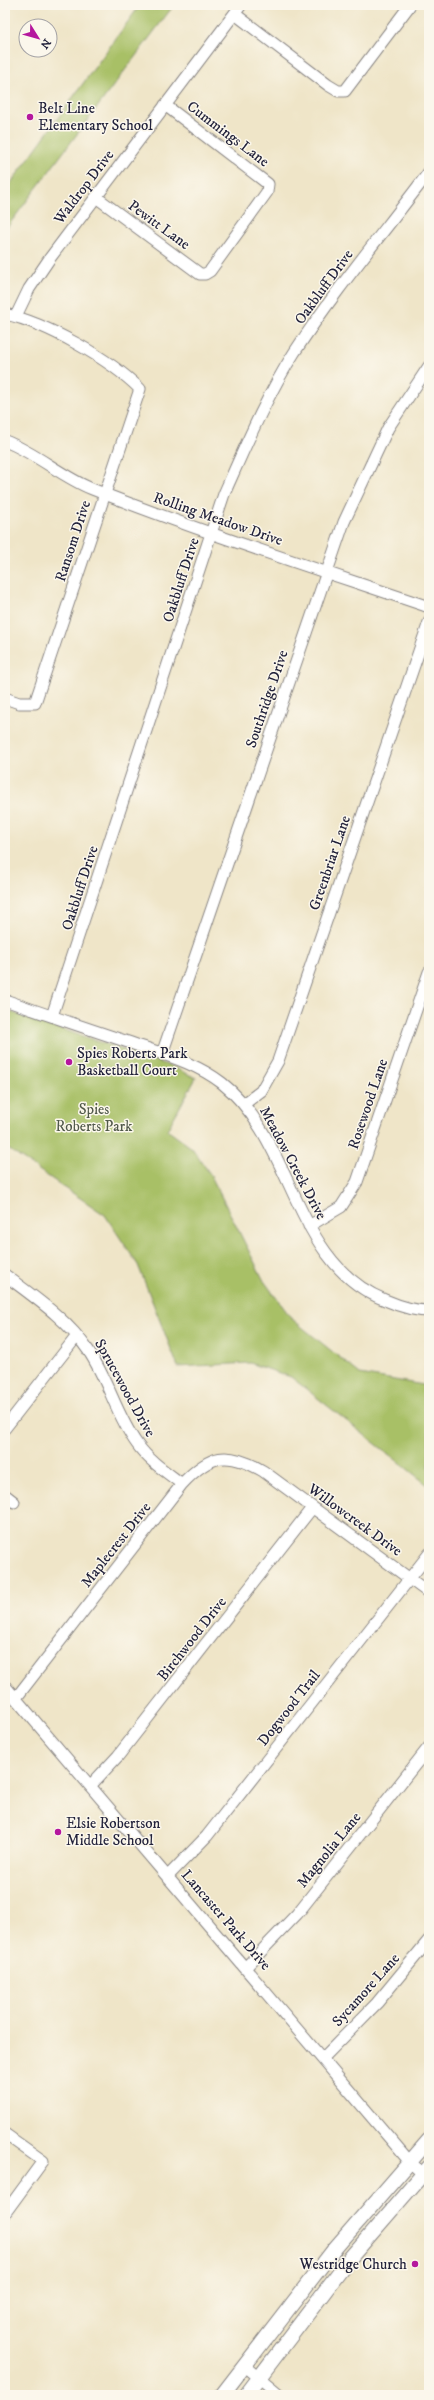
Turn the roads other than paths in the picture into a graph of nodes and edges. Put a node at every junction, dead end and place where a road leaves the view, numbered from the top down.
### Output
1 (410, 5) edge
2 (238, 9) edge
3 (165, 105) junction
4 (429, 172) edge
5 (96, 197) junction
6 (205, 274) joint
7 (5, 314) edge
8 (16, 316) junction
9 (429, 366) edge
10 (5, 441) edge
11 (104, 494) junction
12 (213, 534) junction
13 (326, 572) junction
14 (429, 607) edge
15 (429, 622) edge
16 (5, 698) edge
17 (429, 972) edge
18 (5, 1000) edge
19 (52, 1016) junction
20 (162, 1054) junction
21 (244, 1104) junction
22 (309, 1226) junction
23 (5, 1274) edge
24 (429, 1311) edge
25 (77, 1336) junction
26 (5, 1428) edge
27 (263, 1471) joint
28 (182, 1484) junction
29 (312, 1508) junction
30 (429, 1554) edge
31 (410, 1579) junction
32 (429, 1593) edge
33 (5, 1686) edge
34 (16, 1698) junction
35 (429, 1748) edge
36 (91, 1785) junction
37 (168, 1876) junction
38 (429, 1940) edge
39 (246, 1967) junction
40 (323, 2058) junction
41 (5, 2134) edge
42 (429, 2140) edge
43 (410, 2162) junction
44 (426, 2171) edge
45 (5, 2212) edge
46 (327, 2259) junction
47 (341, 2270) junction
48 (244, 2365) junction
49 (258, 2377) junction
50 (222, 2395) edge
51 (246, 2395) edge
52 (280, 2395) edge

1 - 2 street
2 - 3 street, Waldrop Drive
3 - 5 street, Waldrop Drive
3 - 6 street, Cummings Lane
4 - 12 street, Oakbluff Drive
5 - 6 street, Pewitt Lane
5 - 8 street, Waldrop Drive
7 - 8 street
8 - 11 street, Ransom Drive
9 - 13 street, Southridge Drive
10 - 11 street, Rolling Meadow Drive
11 - 12 street, Rolling Meadow Drive
11 - 16 street, Ransom Drive
12 - 13 street, Rolling Meadow Drive
12 - 19 street, Oakbluff Drive
13 - 14 street, Rolling Meadow Drive
13 - 20 street, Southridge Drive
15 - 21 street, Greenbriar Lane
17 - 22 street, Rosewood Lane
18 - 19 street, Meadow Creek Drive
19 - 20 street, Meadow Creek Drive
20 - 21 street, Meadow Creek Drive
21 - 22 street, Meadow Creek Drive
22 - 24 street, Meadow Creek Drive
23 - 25 street, Sprucewood Drive
25 - 26 street
25 - 28 street, Sprucewood Drive
27 - 28 street, Maplecrest Drive
27 - 29 street, Willowcreek Drive
28 - 34 street, Maplecrest Drive
29 - 31 street, Willowcreek Drive
29 - 36 street, Birchwood Drive
30 - 31 street, Dogwood Trail
31 - 32 street, Willowcreek Drive
31 - 37 street, Dogwood Trail
33 - 34 street, Lancaster Park Drive
34 - 36 street, Lancaster Park Drive
35 - 39 street, Magnolia Lane
36 - 37 street, Lancaster Park Drive
37 - 39 street, Lancaster Park Drive
38 - 40 street, Sycamore Lane
39 - 40 street, Lancaster Park Drive
40 - 43 street, Lancaster Park Drive
41 - 45 street
42 - 43 main road
43 - 44 street, Lancaster Park Drive
43 - 46 main road
44 - 47 main road
46 - 47 main road
46 - 48 main road
47 - 49 main road
48 - 49 street
48 - 50 main road
49 - 51 main road
49 - 52 street

